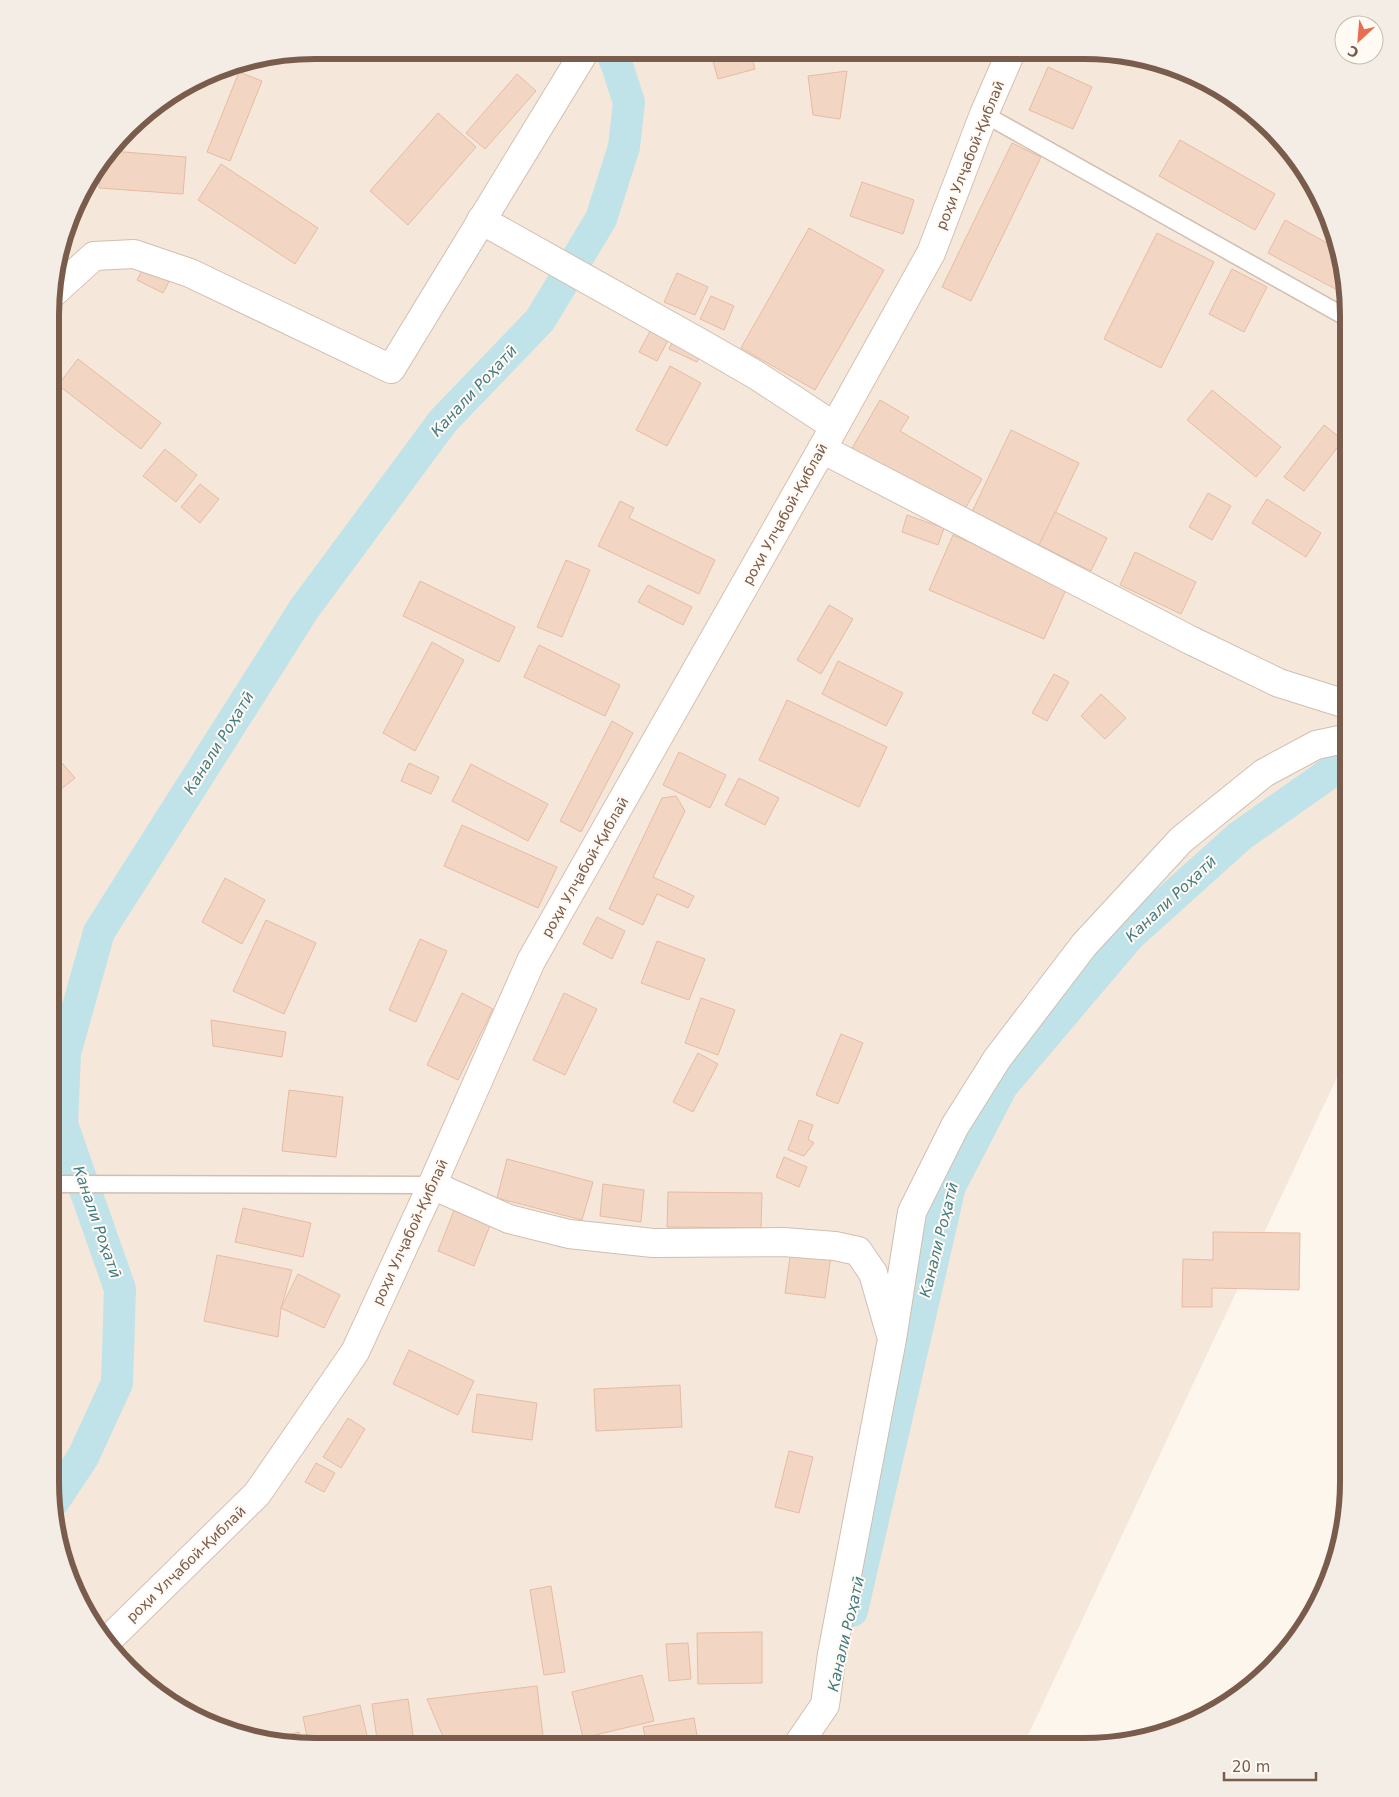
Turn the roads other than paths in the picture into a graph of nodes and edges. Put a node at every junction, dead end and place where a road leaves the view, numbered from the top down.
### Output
1 (580, 59) edge
2 (1008, 59) edge
3 (984, 114) junction
4 (481, 220) junction
5 (60, 286) edge
6 (1340, 314) edge
7 (828, 438) junction
8 (1340, 702) edge
9 (1340, 740) edge
10 (59, 1184) edge
11 (432, 1185) junction
12 (892, 1339) junction
13 (111, 1637) edge
14 (802, 1738) edge

1 - 4 street
2 - 3 street, роҳи Улҷабой-Қиблаӣ
3 - 6 lane
3 - 7 street, роҳи Улҷабой-Қиблаӣ
4 - 5 street
4 - 7 street
7 - 8 street
7 - 11 street, роҳи Улҷабой-Қиблаӣ
9 - 12 street
10 - 11 lane
11 - 12 street
11 - 13 street, роҳи Улҷабой-Қиблаӣ
12 - 14 street

